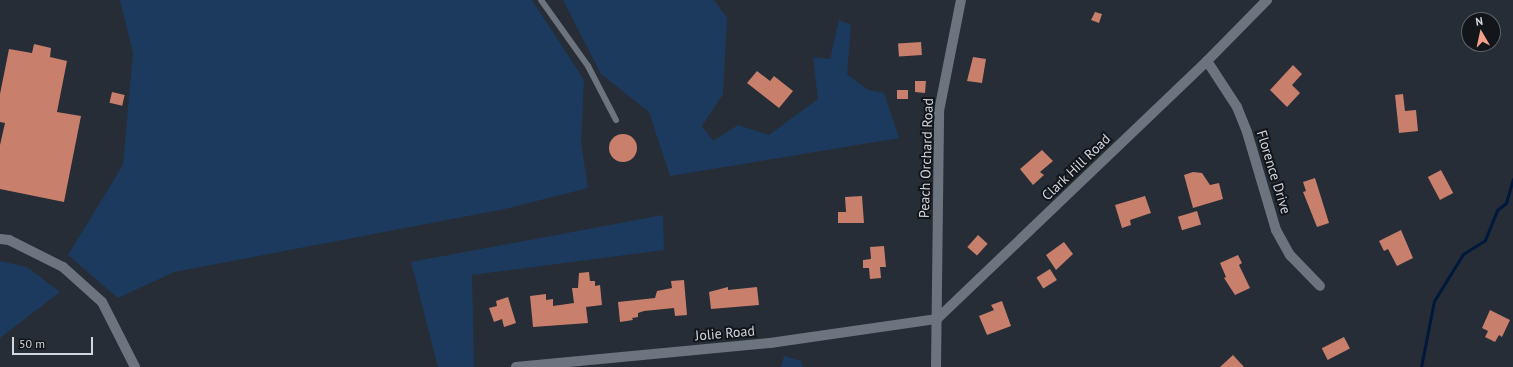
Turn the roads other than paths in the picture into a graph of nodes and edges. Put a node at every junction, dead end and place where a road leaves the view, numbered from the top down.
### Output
1 (541, 0) edge
2 (960, 0) edge
3 (1267, 0) edge
4 (1207, 61) junction
5 (616, 120) dead end
6 (0, 239) edge
7 (1320, 286) dead end
8 (937, 320) junction
9 (135, 367) edge
10 (516, 367) edge
11 (936, 367) edge

1 - 5 lane
2 - 8 street, Peach Orchard Road
3 - 4 street, Clark Hill Road
4 - 7 street, Florence Drive
4 - 8 street, Clark Hill Road
6 - 9 street
8 - 10 street, Jolie Road
8 - 11 street

